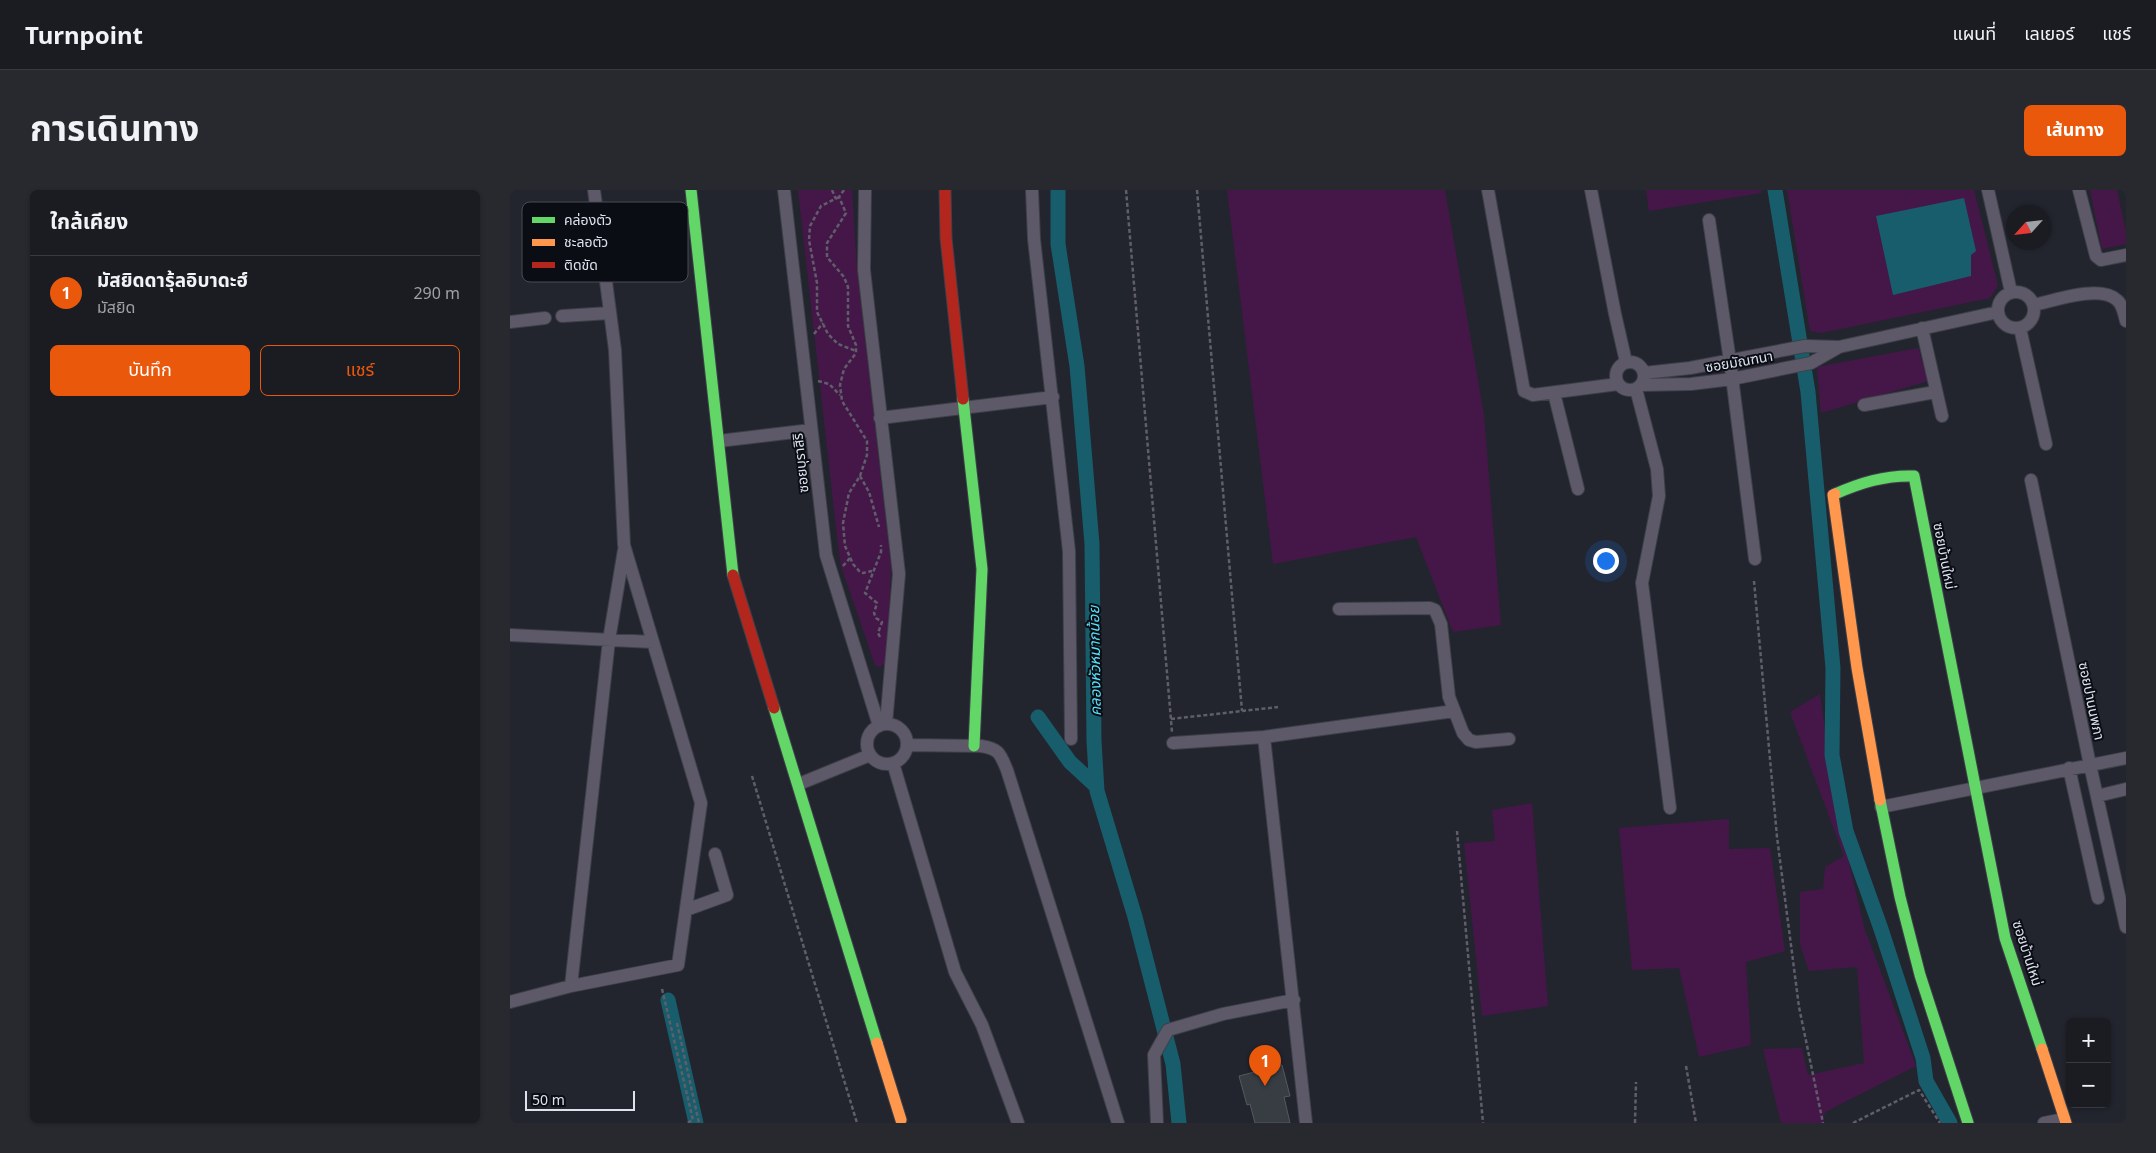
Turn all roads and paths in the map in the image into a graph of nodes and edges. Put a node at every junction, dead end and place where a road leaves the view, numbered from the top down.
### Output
1 (691, 190) edge
2 (784, 190) edge
3 (831, 190) edge
4 (844, 190) edge
5 (865, 190) edge
6 (945, 190) edge
7 (1032, 190) edge
8 (1126, 190) edge
9 (1197, 190) edge
10 (1488, 190) edge
11 (1591, 190) edge
12 (1988, 190) edge
13 (2079, 190) edge
14 (840, 198) junction
15 (836, 199) junction
16 (1709, 220) dead end
17 (2126, 255) edge
18 (606, 282) edge
19 (2011, 292) junction
20 (2034, 305) junction
21 (1998, 312) junction
22 (610, 313) junction
23 (562, 316) dead end
24 (545, 318) dead end
25 (2126, 321) edge
26 (510, 322) edge
27 (1922, 328) junction
28 (2020, 328) junction
29 (1839, 348) junction
30 (856, 351) junction
31 (1730, 361) junction
32 (1626, 362) junction
33 (1732, 379) junction
34 (806, 381) junction
35 (1640, 382) junction
36 (1618, 384) junction
37 (1935, 392) junction
38 (1554, 393) junction
39 (841, 396) junction
40 (1053, 397) junction
41 (1864, 406) dead end
42 (963, 408) junction
43 (1942, 416) dead end
44 (880, 418) junction
45 (811, 430) junction
46 (718, 441) junction
47 (2046, 444) dead end
48 (860, 476) junction
49 (2031, 480) dead end
50 (1578, 489) dead end
51 (881, 536) dead end
52 (881, 544) dead end
53 (624, 545) junction
54 (1755, 559) dead end
55 (872, 571) junction
56 (1754, 581) dead end
57 (1339, 610) dead end
58 (510, 635) edge
59 (609, 640) junction
60 (893, 640) junction
61 (653, 642) junction
62 (1278, 708) dead end
63 (1242, 711) junction
64 (1454, 711) junction
65 (1171, 719) junction
66 (883, 725) junction
67 (1264, 737) junction
68 (1071, 739) dead end
69 (1509, 739) dead end
70 (1173, 743) joint
71 (907, 745) junction
72 (974, 746) junction
73 (870, 755) junction
74 (2126, 758) edge
75 (893, 763) junction
76 (2090, 765) junction
77 (2069, 768) junction
78 (752, 776) dead end
79 (799, 784) junction
80 (1974, 788) junction
81 (2126, 790) edge
82 (2096, 796) junction
83 (1881, 807) junction
84 (1670, 808) dead end
85 (1457, 831) dead end
86 (715, 854) dead end
87 (2098, 898) dead end
88 (686, 910) junction
89 (2126, 927) edge
90 (571, 986) junction
91 (662, 989) dead end
92 (1294, 1000) junction
93 (510, 1002) edge
94 (677, 1023) dead end
95 (1686, 1066) dead end
96 (1636, 1082) dead end
97 (902, 1120) dead end
98 (2065, 1121) edge
99 (687, 1123) edge
100 (699, 1123) edge
101 (857, 1123) edge
102 (1018, 1123) edge
103 (1118, 1123) edge
104 (1157, 1123) edge
105 (1306, 1123) edge
106 (1483, 1123) edge
107 (1635, 1123) edge
108 (1696, 1123) edge
109 (1823, 1123) edge
110 (1853, 1123) edge
111 (1940, 1123) edge
112 (1968, 1123) edge
113 (2044, 1123) edge

1 - 46 street
2 - 34 street, ซอยบุราสิริ
3 - 15 path
4 - 14 path
5 - 44 street
6 - 42 street
7 - 40 street
8 - 65 path
9 - 63 path
10 - 38 street
11 - 32 street
12 - 19 street
13 - 17 street
14 - 15 path
14 - 30 path
15 - 30 path
16 - 31 street
18 - 22 street
19 - 20 street
19 - 21 street
20 - 25 street
20 - 28 street
21 - 27 street, ซอยมัณฑนา
21 - 28 street
22 - 23 street
22 - 53 street
24 - 26 street
27 - 29 street, ซอยมัณฑนา
27 - 37 street
28 - 47 street
29 - 31 street, ซอยมัณฑนา
29 - 33 street, ซอยมัณฑนา
30 - 39 path
31 - 33 street
31 - 35 street, ซอยมัณฑนา
32 - 35 street
32 - 36 street
33 - 35 street, ซอยมัณฑนา
33 - 54 street
34 - 39 path
34 - 45 street, ซอยบุราสิริ
35 - 36 street, ซอยมัณฑนา
35 - 84 street
36 - 38 street
37 - 41 street
37 - 43 street
38 - 50 street
39 - 48 path
40 - 42 street
40 - 68 street
42 - 44 street
42 - 72 street
44 - 60 street
45 - 46 street
45 - 66 street, ซอยบุราสิริ
46 - 79 street
48 - 51 path
48 - 55 path
49 - 76 street, ซอยปานนพภา
52 - 55 path
53 - 59 street
53 - 61 street
55 - 60 path
56 - 109 path
57 - 64 street
58 - 59 street
59 - 61 street
59 - 90 street
60 - 66 street
61 - 88 street
62 - 63 path
63 - 65 path
64 - 67 street
64 - 69 street
65 - 70 path
66 - 71 street
66 - 73 street
67 - 70 street
67 - 92 street
71 - 72 street
71 - 75 street
72 - 103 street
73 - 75 street
73 - 79 street
74 - 76 street
75 - 102 street
76 - 77 street
76 - 82 street, ซอยปานนพภา
77 - 80 street
77 - 87 street
78 - 101 path
79 - 97 street
80 - 83 street
80 - 83 street, ซอยบ้านใหม่
80 - 98 street, ซอยบ้านใหม่
81 - 82 street
82 - 89 street, ซอยปานนพภา
83 - 112 street
85 - 106 path
86 - 88 street
88 - 90 street
90 - 93 street
91 - 99 path
92 - 104 street
92 - 105 street
94 - 100 path
95 - 108 path
96 - 107 path
98 - 113 street
110 - 111 path

